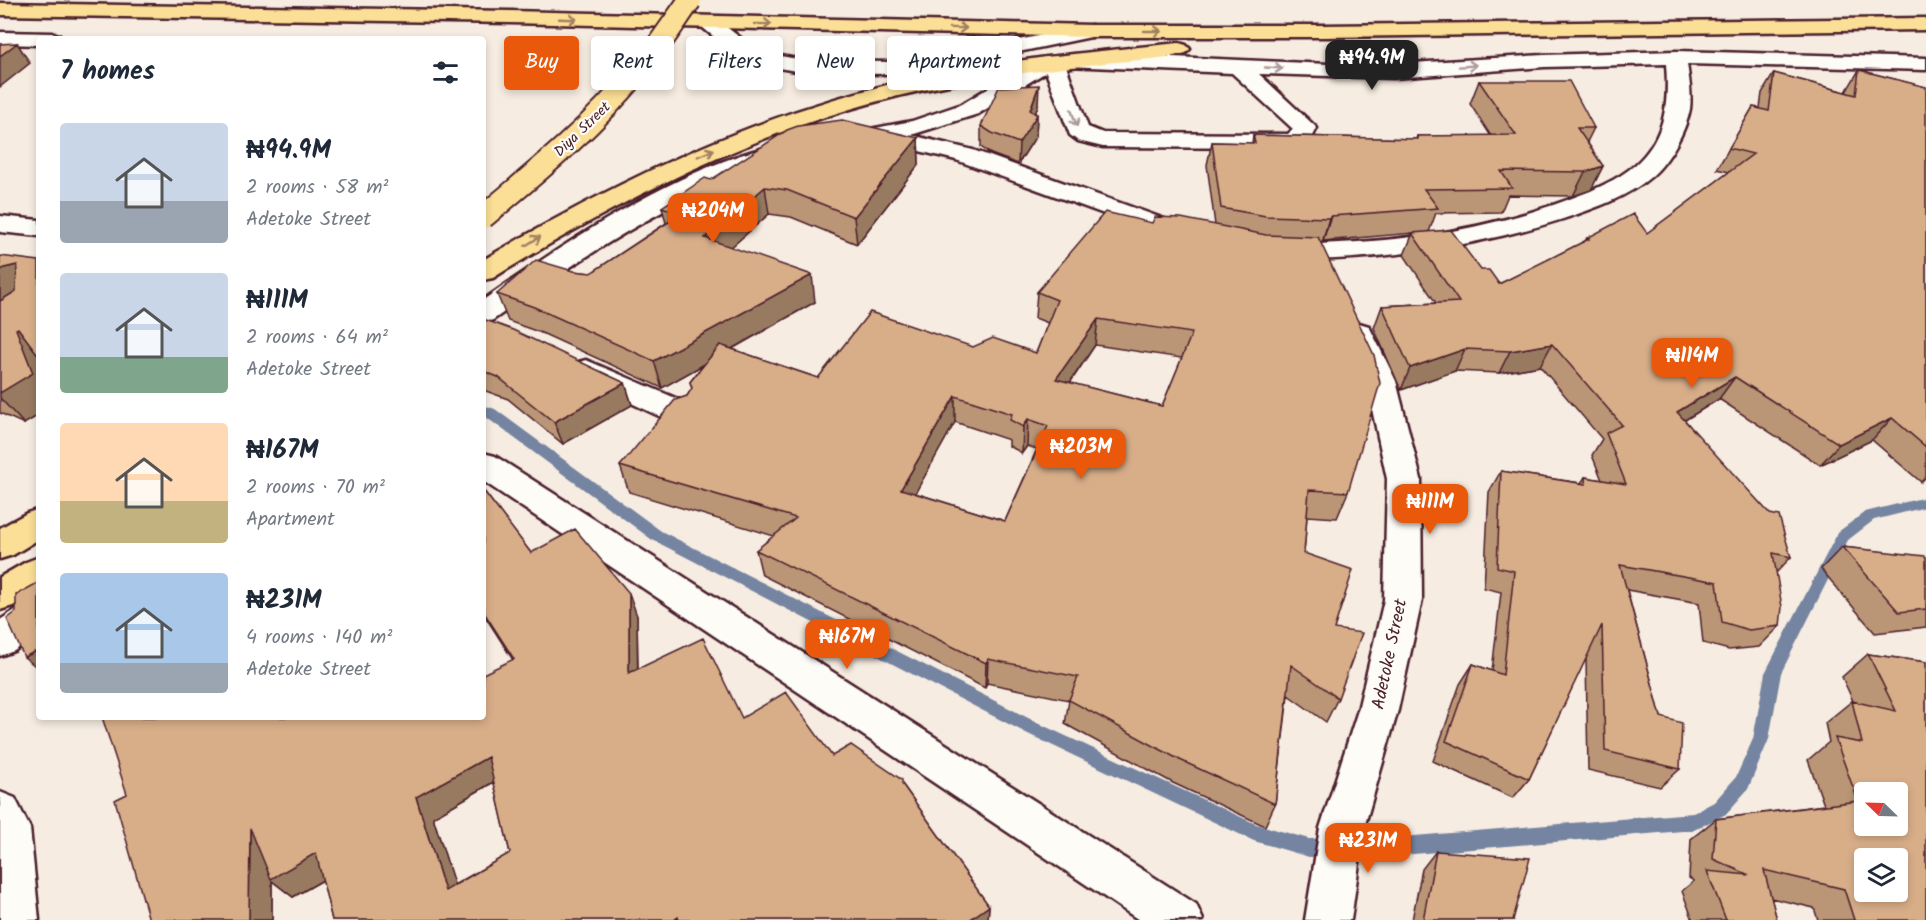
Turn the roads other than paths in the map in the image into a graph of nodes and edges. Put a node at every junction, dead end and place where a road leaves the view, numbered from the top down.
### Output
1 (311, 0) edge
2 (690, 0) edge
3 (0, 9) edge
4 (510, 17) junction
5 (709, 23) junction
6 (1926, 24) edge
7 (1091, 31) junction
8 (1324, 31) junction
9 (0, 38) edge
10 (36, 39) edge
11 (1676, 57) junction
12 (1056, 63) junction
13 (1926, 64) edge
14 (1237, 66) junction
15 (784, 148) edge
16 (486, 215) edge
17 (0, 224) edge
18 (36, 228) edge
19 (1215, 243) edge
20 (1260, 251) edge
21 (1322, 253) junction
22 (486, 270) edge
23 (489, 323) edge
24 (560, 357) edge
25 (681, 412) edge
26 (486, 467) edge
27 (36, 524) edge
28 (0, 544) edge
29 (36, 574) edge
30 (0, 595) edge
31 (36, 616) edge
32 (0, 640) edge
33 (0, 813) edge
34 (1328, 916) edge
35 (16, 920) edge
36 (1180, 920) edge

1 - 4 main road
2 - 16 main road, Diya Street, bridge
3 - 4 main road
4 -> 5 main road
5 -> 7 main road
5 - 7 street
6 - 8 main road
7 -> 8 main road
8 - 12 main road
9 - 10 street
11 - 13 street
14 -> 11 street
11 - 21 street
12 - 14 street
12 -> 14 street
12 - 19 street
22 -> 12 main road
15 - 23 street
17 - 18 street
20 - 21 street
21 - 34 street, Adetoke Street
24 - 25 street
26 - 36 street
27 - 28 main road
29 - 30 main road
31 - 32 street
33 - 35 street

